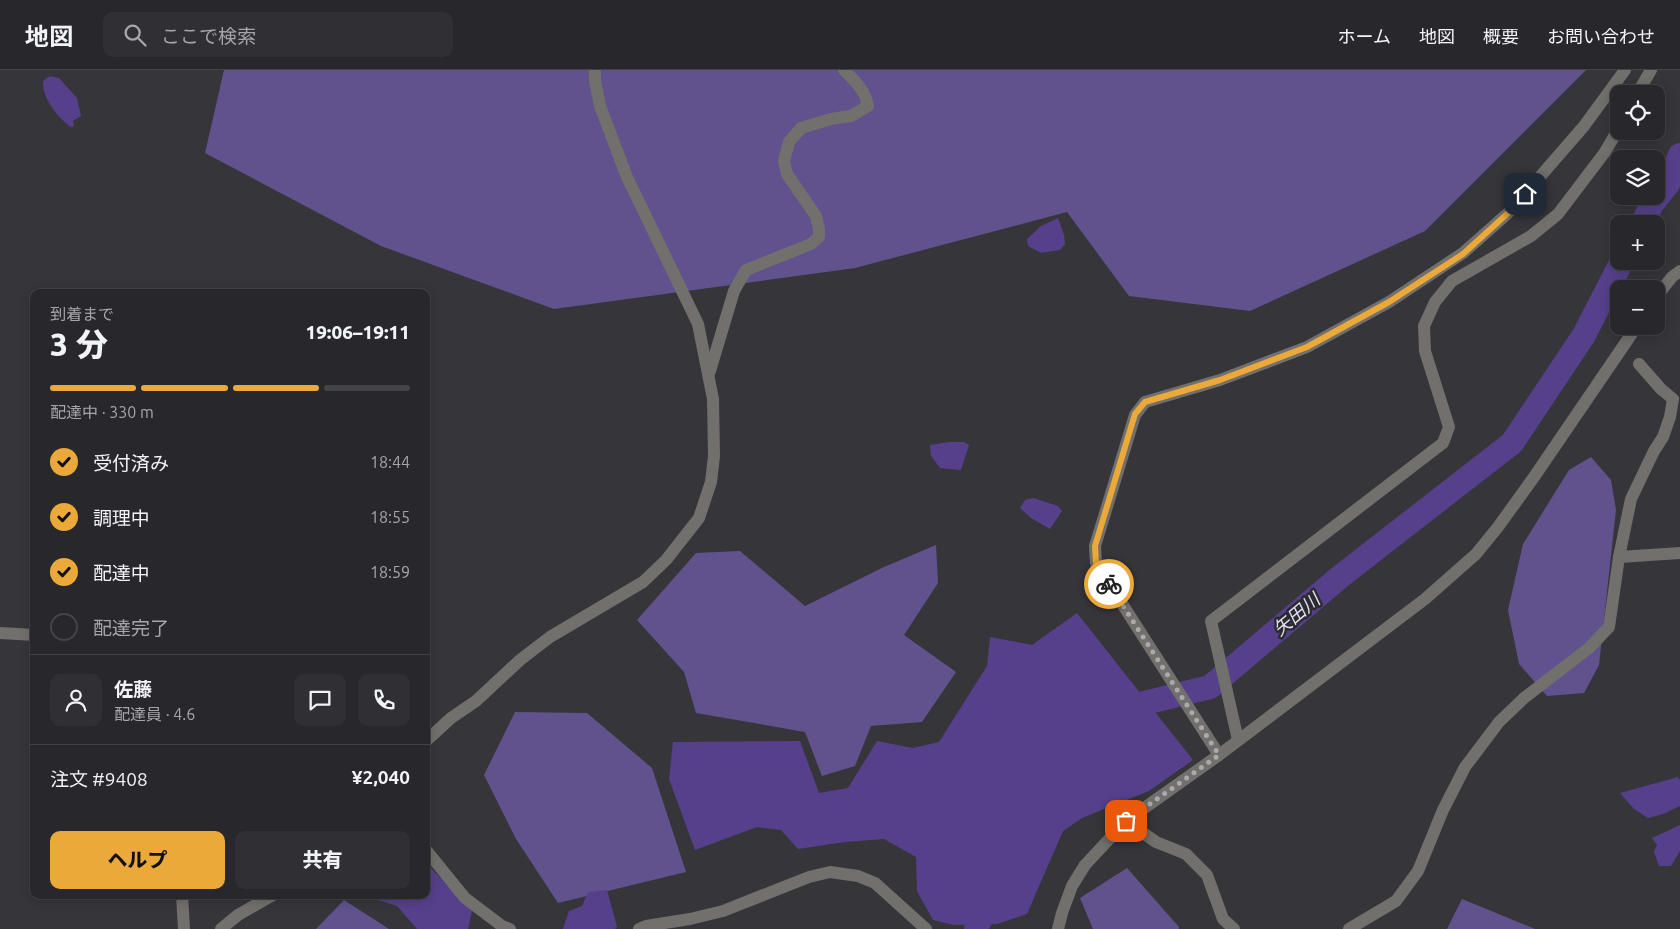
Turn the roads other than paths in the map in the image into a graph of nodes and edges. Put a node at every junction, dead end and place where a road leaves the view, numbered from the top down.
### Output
1 (595, 70) edge
2 (844, 70) edge
3 (1625, 70) edge
4 (1650, 70) edge
5 (1642, 85) edge
6 (1612, 140) edge
7 (1680, 270) edge
8 (1665, 286) edge
9 (1631, 335) edge
10 (1640, 364) dead end
11 (709, 376) junction
12 (1680, 553) edge
13 (1619, 557) junction
14 (0, 633) edge
15 (30, 635) edge
16 (430, 737) edge
17 (1238, 740) junction
18 (1219, 755) junction
19 (1126, 821) junction
20 (430, 855) edge
21 (182, 899) edge
22 (266, 899) edge
23 (184, 929) edge
24 (220, 929) edge
25 (510, 929) edge
26 (639, 929) edge
27 (926, 929) edge
28 (1058, 929) edge
29 (1234, 929) edge
30 (1349, 929) edge

1 - 11 street
2 - 11 street
3 - 18 street
4 - 5 street
6 - 17 street
7 - 8 street
9 - 17 street
10 - 13 street
11 - 16 street
12 - 13 street
13 - 30 street
14 - 15 street
17 - 18 street
18 - 19 street
19 - 28 street
19 - 29 street
20 - 25 street
21 - 23 street
22 - 24 street
26 - 27 street

